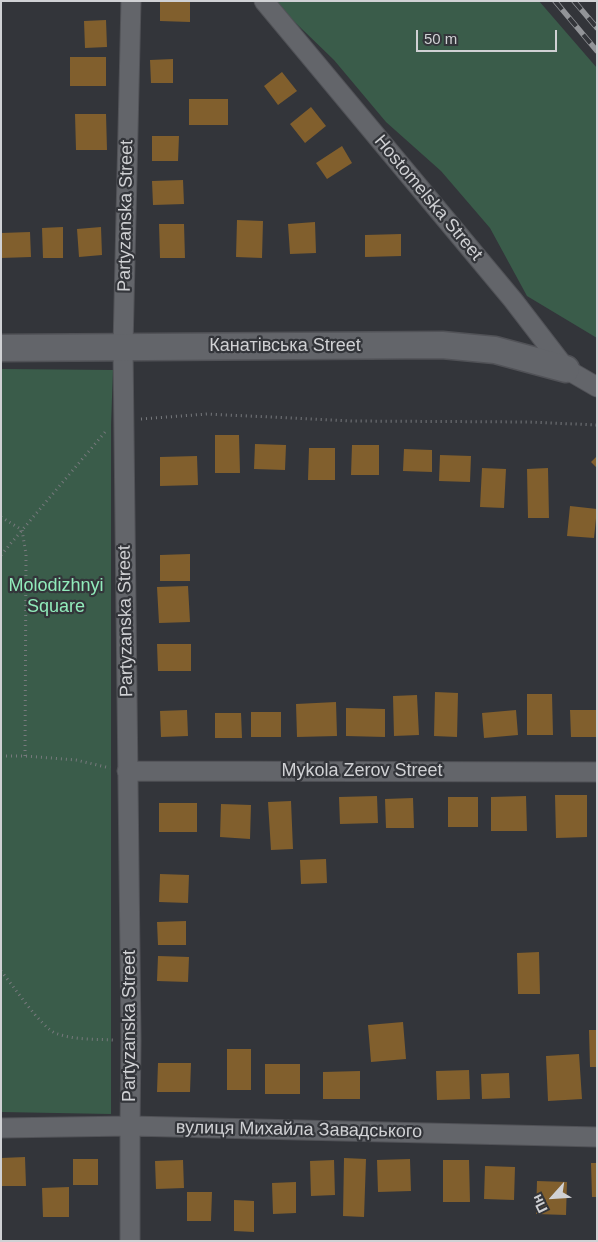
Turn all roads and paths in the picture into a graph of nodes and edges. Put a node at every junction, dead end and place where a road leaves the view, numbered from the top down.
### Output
1 (131, 1) edge
2 (264, 1) edge
3 (123, 347) junction
4 (1, 348) edge
5 (566, 369) junction
6 (597, 387) edge
7 (124, 420) junction
8 (597, 425) edge
9 (1, 517) edge
10 (22, 530) junction
11 (1, 555) edge
12 (1, 756) edge
13 (25, 756) junction
14 (127, 771) junction
15 (597, 772) edge
16 (1, 971) edge
17 (131, 1041) junction
18 (130, 1126) junction
19 (1, 1128) edge
20 (597, 1136) edge
21 (130, 1241) edge

1 - 3 street, Partyzanska Street
2 - 5 street, Hostomelska Street
3 - 4 street, Канатівська Street
3 - 5 street, Канатівська Street
3 - 7 street, Partyzanska Street
5 - 6 street, Hostomelska Street
7 - 8 path
7 - 10 path
7 - 14 street, Partyzanska Street
9 - 10 path
10 - 11 path
10 - 13 path
12 - 13 path
13 - 14 path
14 - 15 street, Mykola Zerov Street
14 - 17 street, Partyzanska Street
16 - 17 path
17 - 18 street, Partyzanska Street
18 - 19 street, вулиця Михайла Завадського
18 - 20 street, вулиця Михайла Завадського
18 - 21 street, Partyzanska Street

